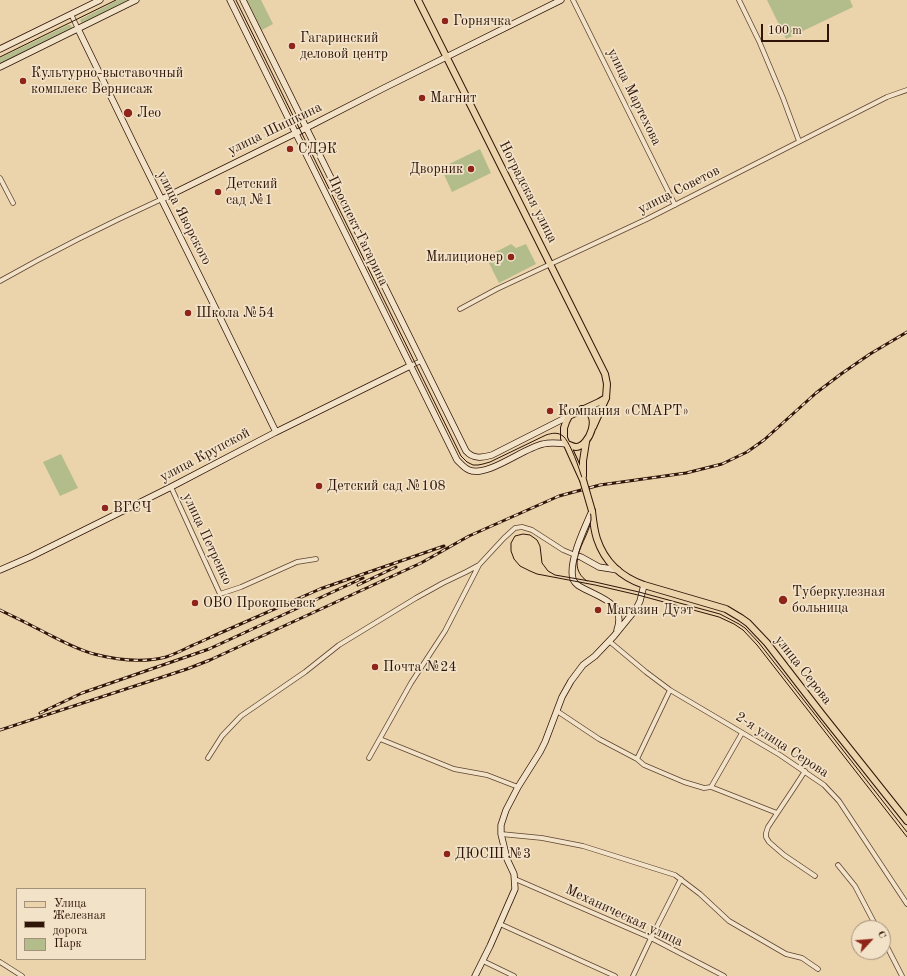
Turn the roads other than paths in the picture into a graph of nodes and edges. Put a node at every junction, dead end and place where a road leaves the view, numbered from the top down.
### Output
1 (100, 0) edge
2 (136, 0) edge
3 (230, 0) edge
4 (243, 0) edge
5 (418, 0) edge
6 (561, 0) edge
7 (572, 0) edge
8 (739, 0) edge
9 (71, 14) junction
10 (78, 29) junction
11 (0, 49) edge
12 (446, 58) junction
13 (0, 67) edge
14 (907, 90) edge
15 (306, 128) junction
16 (296, 133) junction
17 (799, 141) junction
18 (0, 178) edge
19 (162, 199) junction
20 (13, 204) dead end
21 (675, 205) junction
22 (551, 265) junction
23 (0, 281) edge
24 (460, 309) dead end
25 (421, 361) junction
26 (410, 366) junction
27 (606, 398) junction
28 (582, 410) junction
29 (569, 416) junction
30 (593, 426) junction
31 (276, 432) junction
32 (586, 442) junction
33 (567, 444) junction
34 (584, 480) junction
35 (171, 487) junction
36 (592, 511) junction
37 (575, 555) junction
38 (316, 559) dead end
39 (479, 565) junction
40 (0, 570) edge
41 (618, 570) junction
42 (644, 585) junction
43 (616, 634) junction
44 (609, 641) junction
45 (670, 690) junction
46 (557, 711) junction
47 (742, 733) junction
48 (380, 739) junction
49 (208, 758) dead end
50 (369, 758) dead end
51 (637, 759) junction
52 (804, 771) junction
53 (518, 787) junction
54 (711, 787) junction
55 (777, 813) junction
56 (907, 821) edge
57 (501, 834) junction
58 (838, 865) dead end
59 (815, 876) dead end
60 (515, 878) junction
61 (681, 879) junction
62 (907, 904) edge
63 (873, 920) edge
64 (500, 924) junction
65 (651, 938) junction
66 (891, 955) edge
67 (482, 961) junction
68 (0, 962) edge
69 (818, 970) dead end
70 (22, 976) edge
71 (475, 976) edge
72 (514, 976) edge
73 (615, 976) edge
74 (633, 976) edge
75 (724, 976) edge
76 (902, 976) edge

1 - 9 main road
2 - 10 main road
3 - 16 main road, Проспект Гагарина
4 - 15 main road, Проспект Гагарина
5 - 12 main road, Ноградская улица
6 - 12 main road, улица Шишкина
7 - 21 street, улица Мартехова
8 - 17 street
9 - 10 street, улица Яворского
9 - 11 main road
10 - 13 main road
10 - 19 main road, улица Яворского
12 - 15 main road, улица Шишкина
12 - 22 main road, Ноградская улица
14 - 17 street, улица Советов
15 - 16 main road, улица Шишкина
15 - 25 main road, Проспект Гагарина
16 - 19 main road, улица Шишкина
16 - 26 main road, Проспект Гагарина
17 - 21 street, улица Советов
18 - 20 street
19 - 23 street, улица Шишкина
19 - 31 main road, улица Яворского
21 - 22 street, улица Советов
22 - 24 street, улица Советов
22 - 27 main road, Ноградская улица
25 - 26 street, улица Крупской
25 - 29 main road
26 - 31 main road, улица Крупской
26 - 33 main road
27 - 28 main road
27 - 30 main road
28 - 29 main road
28 - 30 main road
29 - 33 main road
30 - 32 main road
31 - 35 main road, улица Крупской
32 - 33 main road
32 - 34 main road
33 - 34 main road
34 - 36 main road, улица Серова, bridge
35 - 38 street, улица Петренко
35 - 40 main road, улица Крупской
36 - 37 main road
36 - 41 main road, улица Серова
37 - 39 street
37 - 41 main road
37 - 43 main road
39 - 48 street
39 - 49 street
41 - 42 main road, улица Серова
42 - 43 main road
42 - 56 main road, улица Серова
43 - 44 main road
44 - 45 street, 2-я улица Серова
44 - 46 main road
45 - 47 street, 2-я улица Серова
45 - 51 street
46 - 51 street
46 - 53 main road
47 - 52 street, 2-я улица Серова
47 - 54 street
48 - 50 street
48 - 53 street
51 - 54 street
52 - 55 street
52 - 62 street, 2-я улица Серова
53 - 57 main road
54 - 55 street
55 - 59 street
57 - 60 main road
57 - 61 street
58 - 63 street
60 - 64 main road
60 - 65 street, Механическая улица
61 - 65 street
61 - 69 street
64 - 67 main road
64 - 73 street
65 - 74 street
65 - 75 street, Механическая улица
66 - 76 street
67 - 71 main road
67 - 72 street
68 - 70 street

